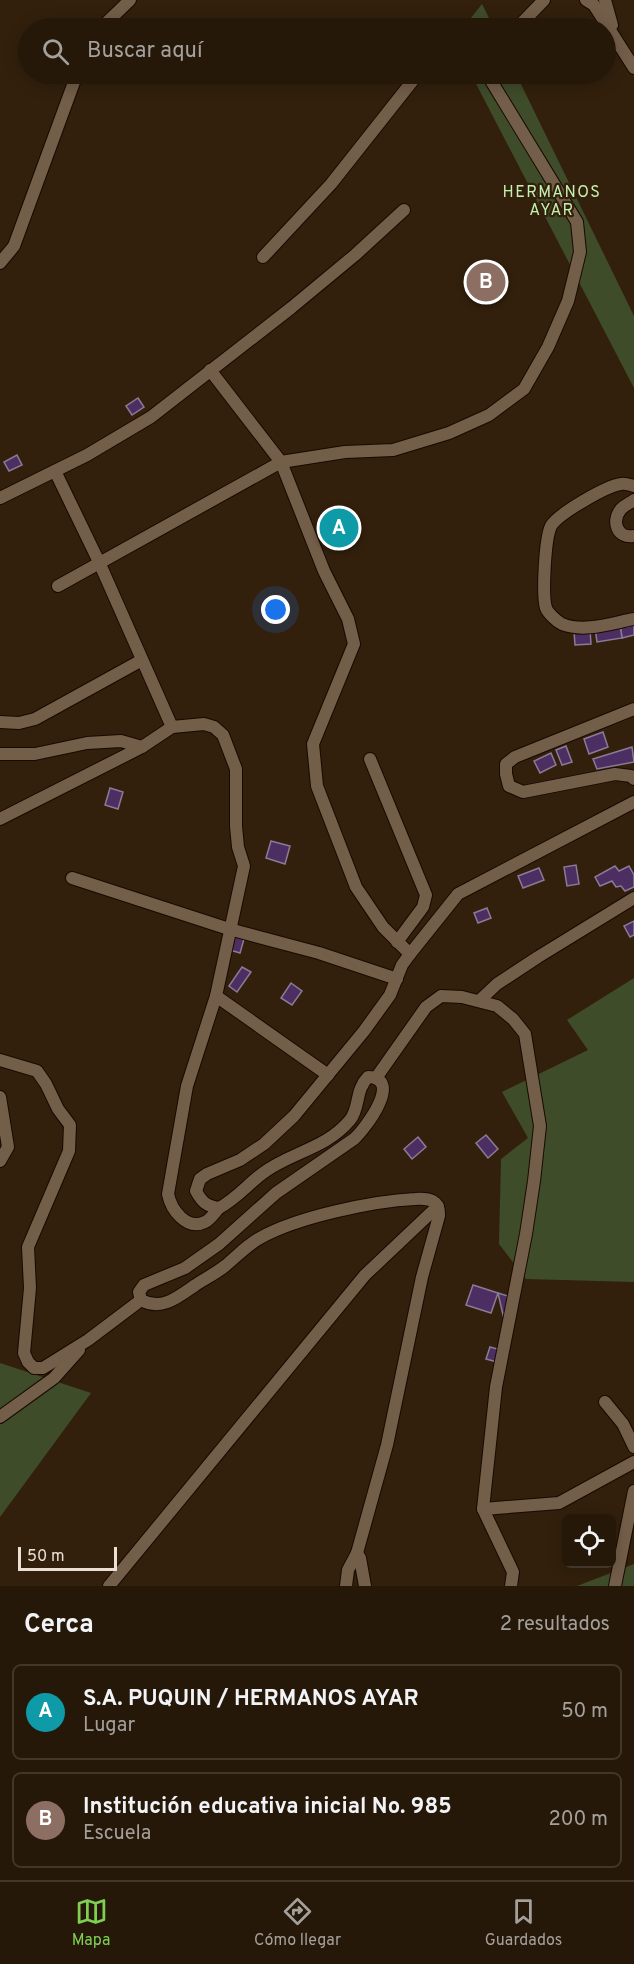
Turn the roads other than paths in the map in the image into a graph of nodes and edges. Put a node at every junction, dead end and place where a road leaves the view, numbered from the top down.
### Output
1 (130, 0) edge
2 (544, 0) edge
3 (586, 0) edge
4 (605, 0) edge
5 (111, 18) edge
6 (527, 18) edge
7 (603, 18) edge
8 (610, 18) edge
9 (616, 37) edge
10 (634, 68) edge
11 (73, 84) edge
12 (410, 84) edge
13 (493, 84) edge
14 (404, 210) dead end
15 (263, 257) dead end
16 (0, 263) edge
17 (210, 370) junction
18 (281, 462) junction
19 (55, 471) junction
20 (634, 486) edge
21 (0, 498) edge
22 (634, 500) edge
23 (634, 536) edge
24 (99, 562) junction
25 (58, 586) dead end
26 (634, 619) edge
27 (142, 660) junction
28 (634, 709) edge
29 (0, 722) edge
30 (172, 727) junction
31 (142, 747) junction
32 (0, 754) edge
33 (370, 759) dead end
34 (634, 779) edge
35 (634, 802) edge
36 (0, 819) edge
37 (72, 878) dead end
38 (634, 898) edge
39 (229, 928) junction
40 (397, 942) junction
41 (410, 954) junction
42 (397, 979) junction
43 (216, 996) junction
44 (480, 1000) junction
45 (0, 1060) edge
46 (328, 1075) junction
47 (376, 1078) junction
48 (0, 1097) edge
49 (0, 1161) edge
50 (438, 1206) junction
51 (219, 1208) junction
52 (141, 1300) junction
53 (88, 1340) junction
54 (605, 1402) dead end
55 (0, 1417) edge
56 (634, 1448) edge
57 (634, 1462) edge
58 (634, 1491) edge
59 (483, 1509) junction
60 (357, 1553) junction
61 (109, 1586) edge
62 (346, 1586) edge
63 (365, 1586) edge
64 (511, 1586) edge
65 (615, 1586) edge

1 - 5 street
2 - 6 street
3 - 7 street
4 - 8 street
9 - 10 street
11 - 16 street
12 - 15 street
13 - 18 street
14 - 17 street
17 - 18 street
17 - 19 street
18 - 24 street
18 - 40 street
19 - 21 street
19 - 24 street
20 - 26 street
22 - 23 street
24 - 25 street
24 - 27 street
27 - 29 street
27 - 30 street
28 - 34 street
30 - 31 street
30 - 39 street
31 - 32 street
31 - 36 street
33 - 40 street
35 - 41 street
37 - 39 street
38 - 44 street
39 - 42 street
39 - 43 street
40 - 41 street
41 - 42 street
42 - 46 street
43 - 46 street
43 - 51 street
44 - 47 street
44 - 59 street
45 - 53 street
46 - 51 street
47 - 51 street
47 - 52 street
48 - 49 street
50 - 52 street
50 - 60 street
50 - 61 street
52 - 53 street
53 - 55 street
54 - 56 street
57 - 59 street
58 - 65 street
59 - 64 street
60 - 62 street
60 - 63 street

